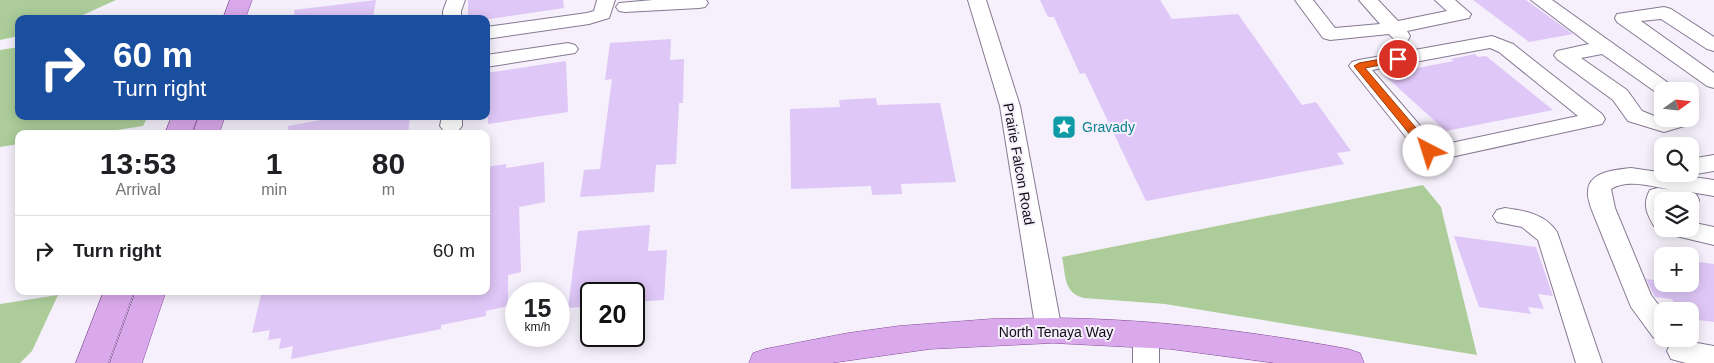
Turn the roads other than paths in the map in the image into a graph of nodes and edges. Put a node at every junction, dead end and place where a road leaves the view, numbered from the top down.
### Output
1 (241, 0) edge
2 (456, 0) edge
3 (606, 0) edge
4 (977, 0) edge
5 (1304, 0) edge
6 (1368, 0) edge
7 (1444, 0) edge
8 (1540, 0) edge
9 (699, 4) dead end
10 (625, 7) dead end
11 (235, 15) edge
12 (452, 15) edge
13 (1393, 28) junction
14 (490, 32) edge
15 (1714, 46) edge
16 (1606, 47) junction
17 (568, 49) dead end
18 (1418, 55) junction
19 (490, 60) edge
20 (1655, 82) edge
21 (1714, 82) edge
22 (1654, 122) edge
23 (1714, 163) edge
24 (1699, 166) edge
25 (1654, 177) edge
26 (1684, 182) edge
27 (1714, 188) edge
28 (1699, 202) edge
29 (1714, 204) edge
30 (1505, 216) dead end
31 (1699, 233) edge
32 (1714, 236) edge
33 (118, 295) edge
34 (149, 295) edge
35 (1654, 319) edge
36 (1049, 331) junction
37 (1146, 348) edge
38 (1678, 351) edge
39 (858, 354) edge
40 (1714, 357) edge
41 (820, 358) edge
42 (92, 363) edge
43 (126, 363) edge
44 (765, 363) edge
45 (1348, 363) edge
46 (1589, 363) edge

1 - 11 main road
2 - 12 street
3 - 14 street
4 - 36 street, Prairie Falcon Road
5 - 13 street
6 - 13 street
7 - 13 street
8 - 16 street
9 - 10 street
13 - 18 street
15 - 21 street
16 - 20 street
16 - 22 street
17 - 19 street
18 - 18 street
23 - 24 street
25 - 35 street
26 - 27 street
28 - 29 street
30 - 46 street
31 - 32 street
33 - 42 main road
34 - 43 main road
36 - 37 main road, North Tenaya Way
36 - 39 main road, North Tenaya Way
37 - 45 main road, North Tenaya Way
38 - 40 street
39 - 41 main road, North Tenaya Way
41 - 44 main road, North Tenaya Way

